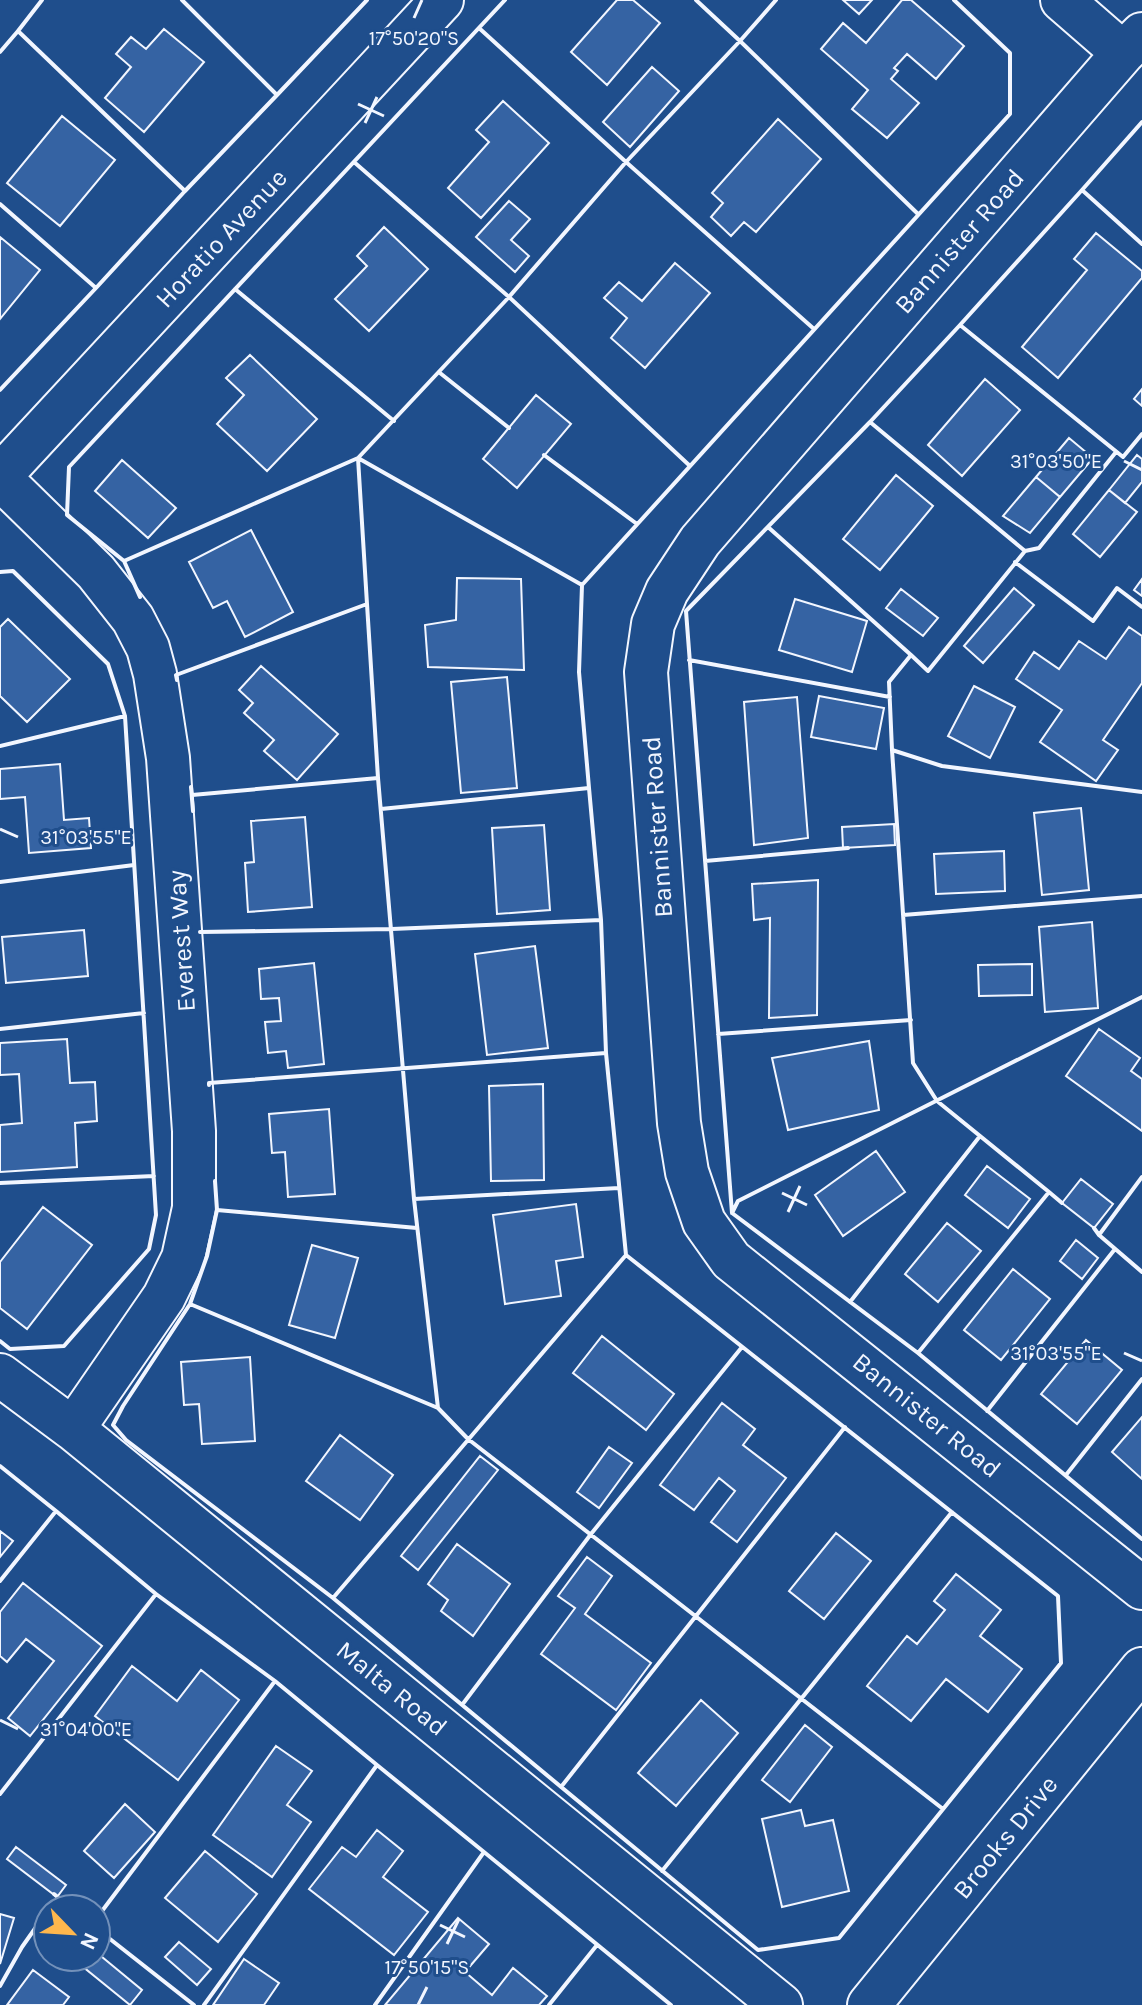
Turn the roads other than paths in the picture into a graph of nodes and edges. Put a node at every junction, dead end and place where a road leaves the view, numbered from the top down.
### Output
1 (442, 0) edge
2 (1062, 0) edge
3 (1133, 43) edge
4 (0, 477) edge
5 (0, 1375) edge
6 (73, 1429) junction
7 (1142, 1588) edge
8 (1142, 1669) edge
9 (781, 2005) edge
10 (869, 2005) edge

1 - 4 street, Horatio Avenue
2 - 3 street
3 - 7 street, Bannister Road
4 - 6 street, Everest Way
5 - 6 street, Malta Road
6 - 9 street, Malta Road
8 - 10 street, Brooks Drive

